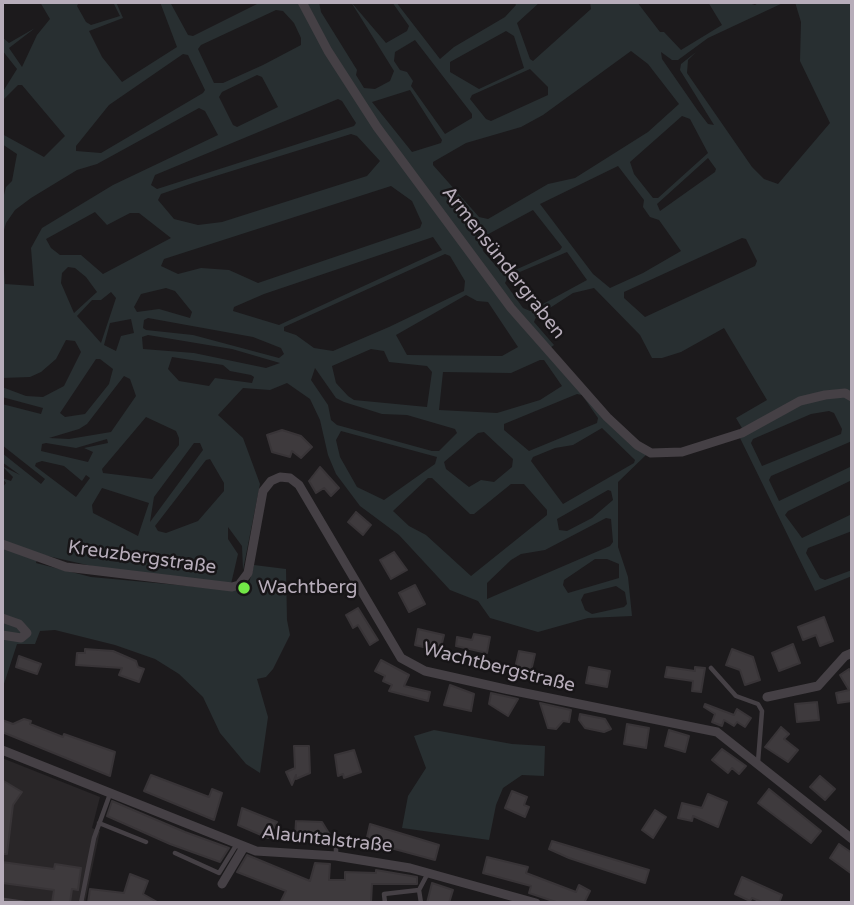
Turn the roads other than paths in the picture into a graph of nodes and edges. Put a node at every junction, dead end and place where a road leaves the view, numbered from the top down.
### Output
1 (302, 2) edge
2 (852, 397) edge
3 (2, 544) edge
4 (239, 585) joint
5 (2, 618) edge
6 (2, 635) edge
7 (852, 653) edge
8 (712, 668) dead end
9 (767, 697) dead end
10 (2, 750) edge
11 (758, 762) junction
12 (110, 793) junction
13 (99, 823) junction
14 (337, 838) dead end
15 (852, 839) edge
16 (146, 842) dead end
17 (241, 846) junction
18 (176, 853) dead end
19 (336, 856) junction
20 (429, 872) junction
21 (222, 884) dead end
22 (419, 890) junction
23 (3, 901) edge
24 (24, 903) edge
25 (81, 903) edge
26 (385, 903) edge
27 (421, 903) edge
28 (536, 903) edge

1 - 2 street, Armensündergraben
3 - 4 street, Kreuzbergstraße
4 - 11 street, Wachtbergstraße
5 - 6 street
7 - 9 street
8 - 11 lane
10 - 12 street, Alauntalstraße
11 - 15 street, Wachtbergstraße
12 - 13 lane
12 - 17 street, Alauntalstraße
13 - 16 lane
13 - 25 lane
14 - 19 lane
17 - 18 lane
17 - 19 street, Alauntalstraße
17 - 21 street
19 - 20 street, Alauntalstraße
20 - 22 lane
20 - 28 street, Alauntalstraße
22 - 26 lane
22 - 27 lane
23 - 24 lane

